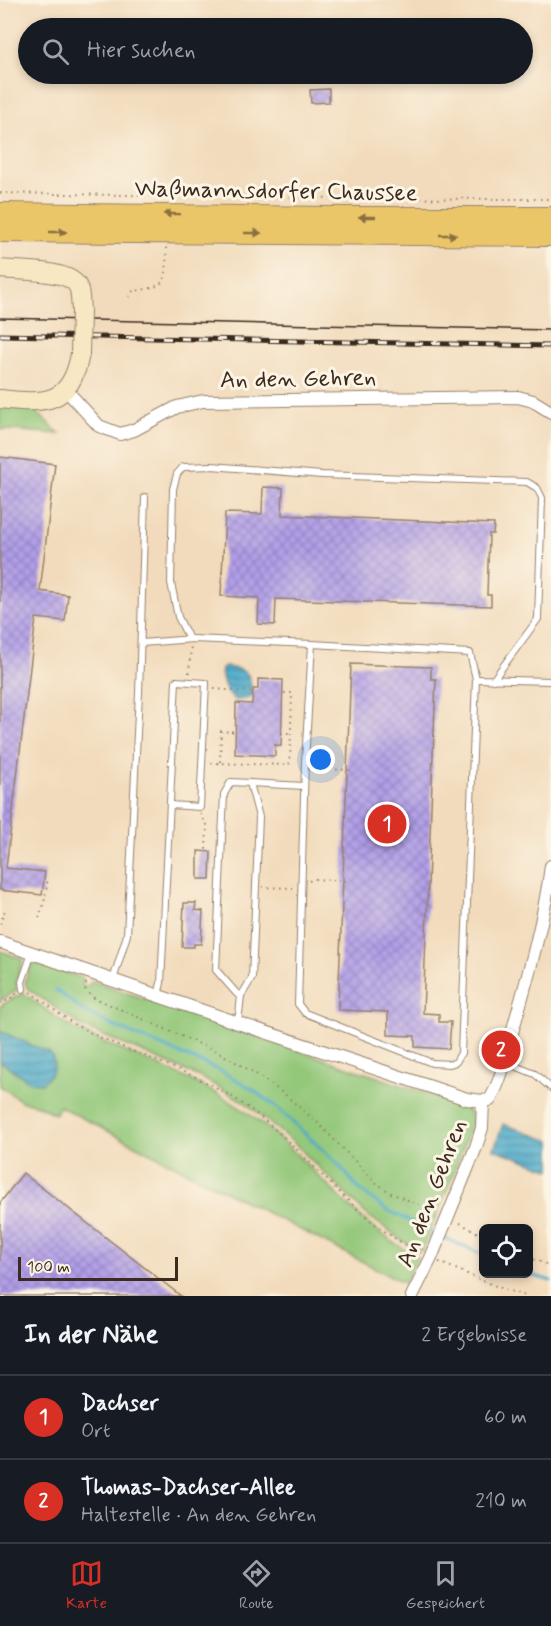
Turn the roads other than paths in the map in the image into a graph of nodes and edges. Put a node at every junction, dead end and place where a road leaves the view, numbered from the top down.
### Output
1 (0, 213) edge
2 (551, 217) edge
3 (0, 232) edge
4 (551, 236) edge
5 (0, 269) edge
6 (66, 390) junction
7 (0, 399) edge
8 (551, 412) edge
9 (145, 497) dead end
10 (190, 639) junction
11 (141, 643) junction
12 (312, 644) junction
13 (476, 680) junction
14 (493, 680) junction
15 (551, 681) edge
16 (250, 783) junction
17 (304, 786) junction
18 (170, 805) junction
19 (551, 866) edge
20 (0, 942) edge
21 (32, 953) junction
22 (113, 980) junction
23 (23, 989) road end
24 (158, 996) junction
25 (241, 996) junction
26 (238, 1023) junction
27 (504, 1062) junction
28 (551, 1088) edge
29 (483, 1101) junction
30 (412, 1296) edge

2 -> 1 main road, Waßmannsdorfer Chaussee
3 -> 4 main road, Waßmannsdorfer Chaussee
5 - 6 street, bridge
6 - 7 street
6 - 8 street, An den Gehren
9 - 11 lane
10 - 11 lane
10 - 12 lane
10 - 14 lane
11 - 22 lane
12 - 13 lane
12 - 17 lane
13 - 14 lane
13 - 17 lane
14 - 15 lane
16 - 17 lane
16 - 25 lane
16 - 25 lane
18 - 18 lane
18 - 24 lane
19 - 27 street, An den Gehren
20 - 21 street
21 - 22 street
21 - 23 lane
22 - 24 street
24 - 26 street
25 - 26 lane
26 - 29 street
27 - 28 lane
27 - 29 street, An den Gehren
29 - 30 street, An den Gehren

